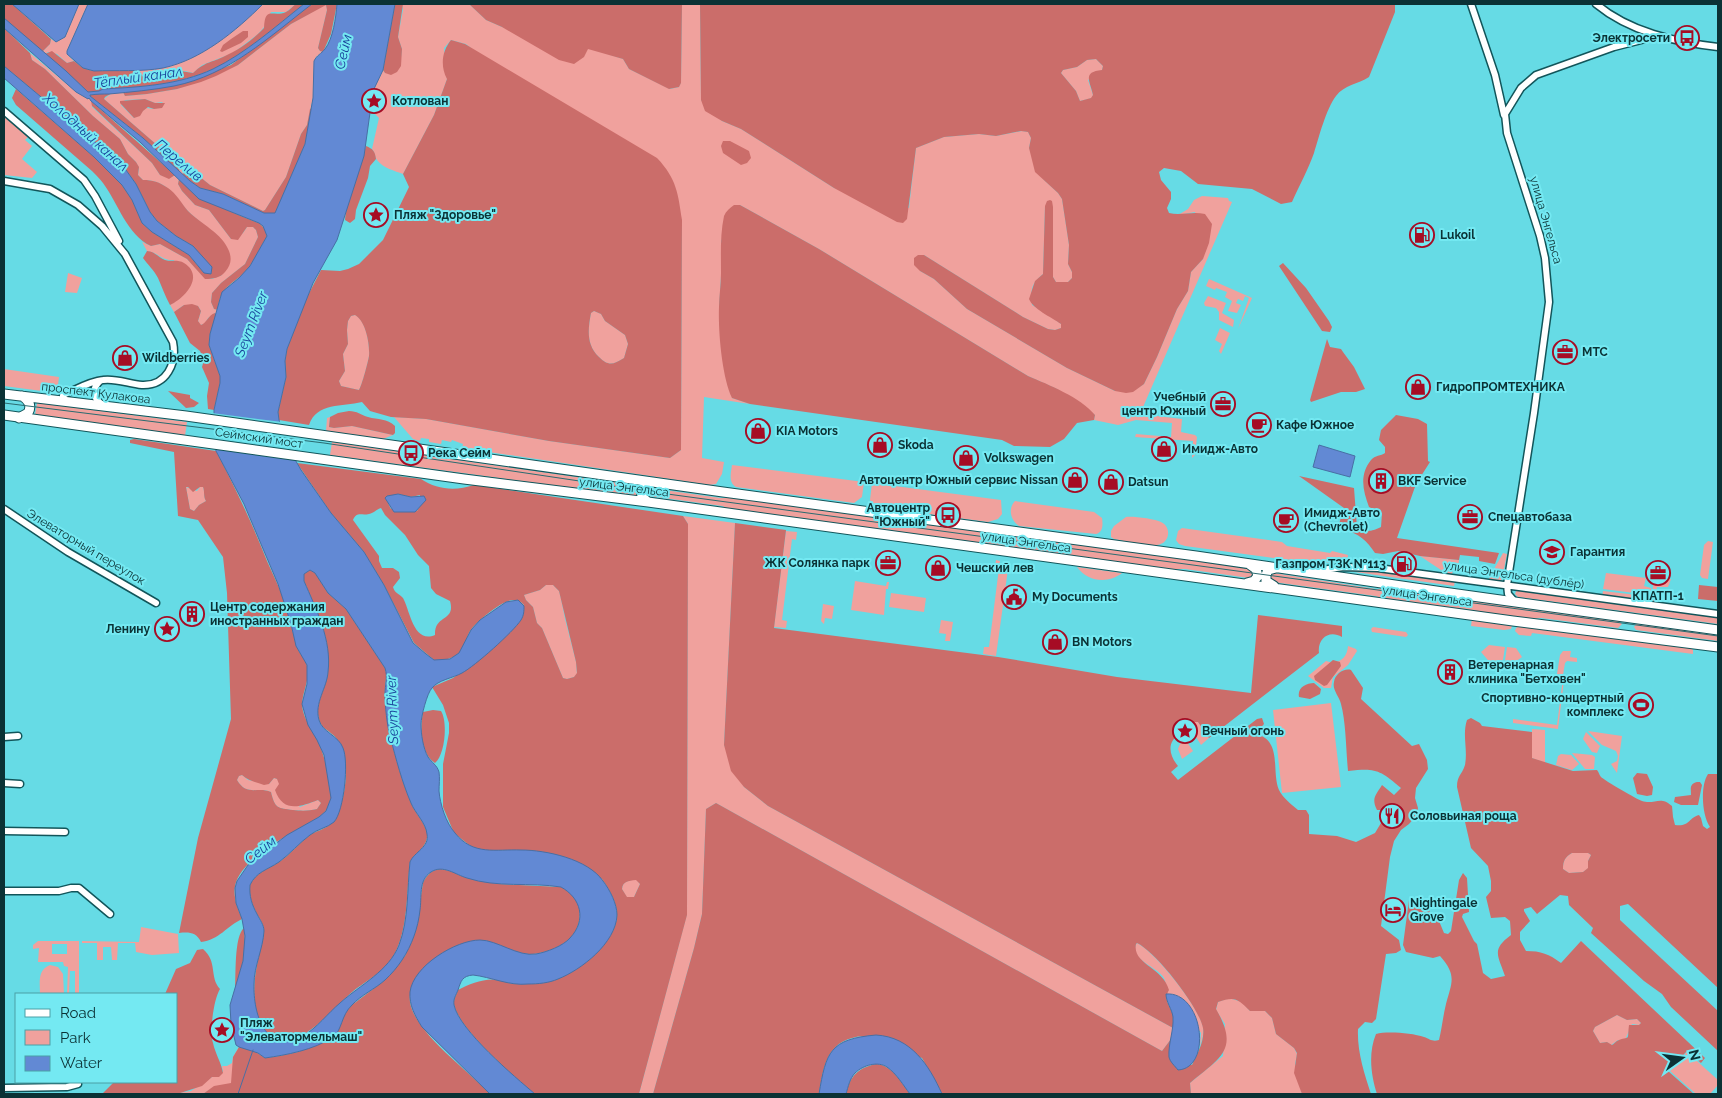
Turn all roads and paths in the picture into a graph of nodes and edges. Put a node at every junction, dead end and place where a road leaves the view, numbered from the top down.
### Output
1 (1471, 4) edge
2 (1596, 4) edge
3 (1633, 26) junction
4 (1657, 36) junction
5 (1634, 41) junction
6 (1718, 47) edge
7 (4, 111) edge
8 (1505, 119) junction
9 (4, 181) edge
10 (125, 254) junction
11 (101, 380) junction
12 (4, 394) edge
13 (22, 396) junction
14 (63, 398) junction
15 (106, 406) junction
16 (4, 416) edge
17 (186, 416) joint
18 (19, 418) junction
19 (325, 436) joint
20 (330, 460) joint
21 (652, 482) junction
22 (648, 502) junction
23 (4, 509) edge
24 (1243, 562) junction
25 (1284, 568) junction
26 (1306, 572) junction
27 (1242, 583) junction
28 (1506, 586) junction
29 (1281, 588) junction
30 (1515, 602) junction
31 (156, 603) dead end
32 (1718, 614) edge
33 (1627, 617) junction
34 (1718, 630) edge
35 (1624, 635) junction
36 (1718, 647) edge
37 (4, 736) edge
38 (18, 736) dead end
39 (4, 783) edge
40 (20, 784) dead end
41 (4, 832) edge
42 (65, 832) dead end
43 (4, 891) edge
44 (110, 914) dead end
45 (78, 1084) dead end
46 (4, 1088) edge

1 - 8 street, улица Энгельса
2 - 3 street
3 - 4 street
3 - 5 street
4 - 5 street
4 - 6 street
5 - 8 street
7 - 10 street
8 - 28 street, улица Энгельса
9 - 10 street
10 - 11 street
11 - 14 street
11 - 15 street
12 - 13 main road, проспект Кулакова
13 - 14 main road, проспект Кулакова
13 - 18 main road
14 - 15 main road, проспект Кулакова
15 - 17 main road, проспект Кулакова
16 - 18 main road
17 - 19 main road, Сеймский мост
18 - 20 main road, Сеймский мост
19 - 21 main road, улица Энгельса
20 - 22 main road, улица Энгельса
21 - 22 main road
21 - 24 main road, улица Энгельса
22 - 27 main road, улица Энгельса
23 - 31 street, Элеваторный переулок
24 - 25 main road, улица Энгельса
24 - 27 main road
25 - 26 main road, улица Энгельса
25 - 29 main road
26 - 28 street, улица Энгельса (дублёр)
26 - 30 main road, улица Энгельса
27 - 29 main road, улица Энгельса
28 - 30 street
28 - 32 street, улица Энгельса (дублёр)
29 - 35 main road, улица Энгельса
30 - 33 main road, улица Энгельса
33 - 34 main road, улица Энгельса
33 - 35 main road
35 - 36 main road, улица Энгельса
37 - 38 street
39 - 40 street
41 - 42 street
43 - 44 street
45 - 46 street

